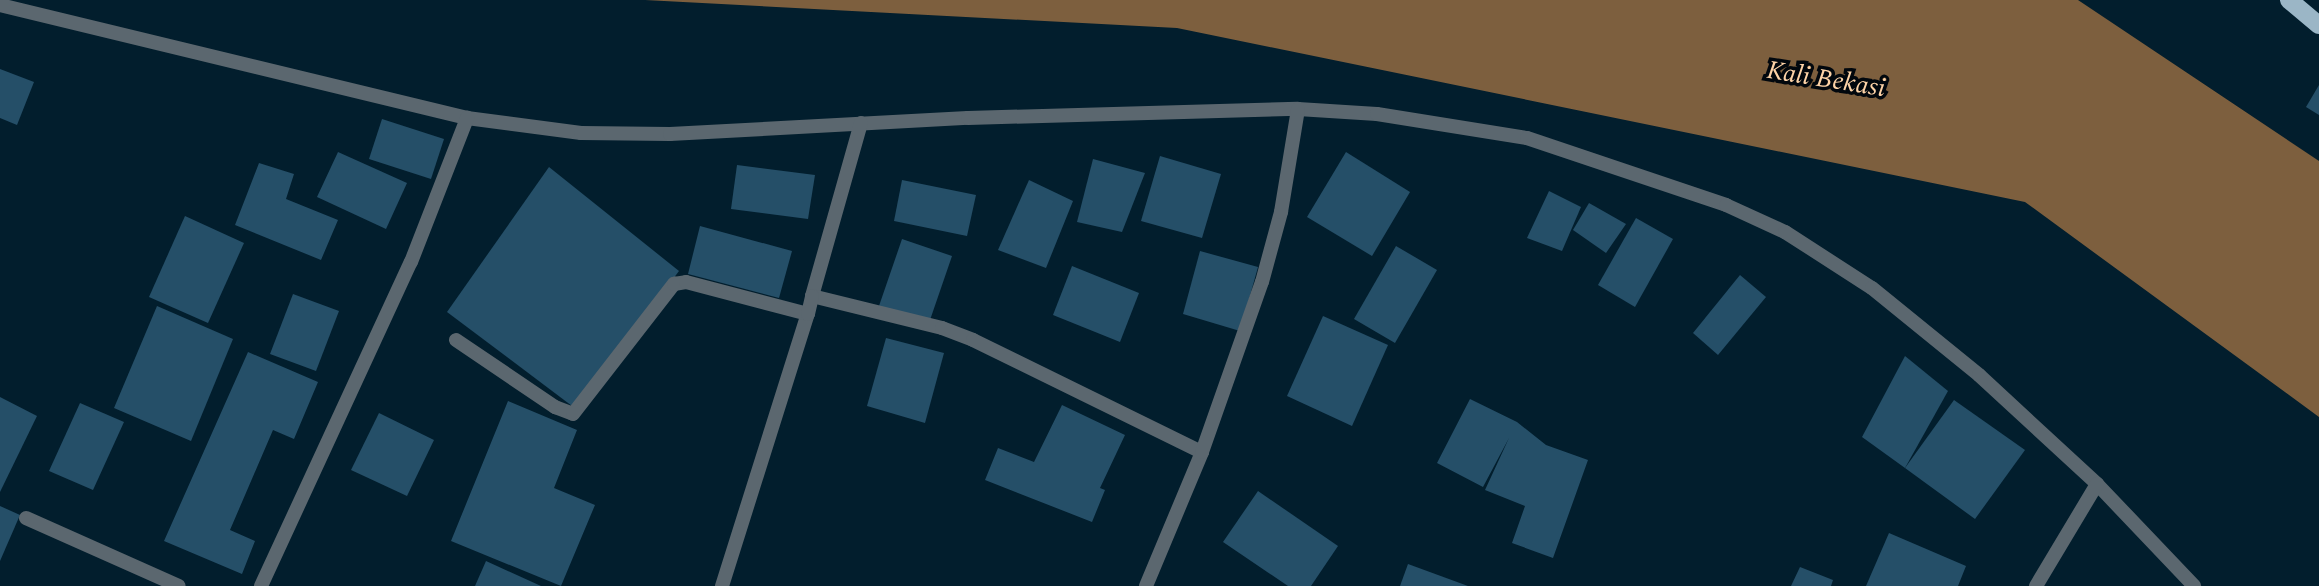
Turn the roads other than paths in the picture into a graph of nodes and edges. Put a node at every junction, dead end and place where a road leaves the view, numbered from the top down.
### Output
1 (2289, 0) edge
2 (0, 5) edge
3 (2319, 25) edge
4 (1298, 109) junction
5 (467, 118) junction
6 (860, 123) junction
7 (812, 296) junction
8 (808, 314) junction
9 (456, 340) dead end
10 (1202, 452) junction
11 (2097, 484) junction
12 (26, 519) dead end
13 (179, 586) edge
14 (261, 586) edge
15 (722, 586) edge
16 (1146, 586) edge
17 (2036, 586) edge
18 (2194, 586) edge

1 - 3 main road
2 - 5 street
4 - 6 street
4 - 10 street
4 - 11 street
5 - 6 street
5 - 14 street
6 - 7 street
7 - 8 street
7 - 10 street
8 - 9 street
8 - 15 street
10 - 16 street
11 - 17 street
11 - 18 street
12 - 13 street

